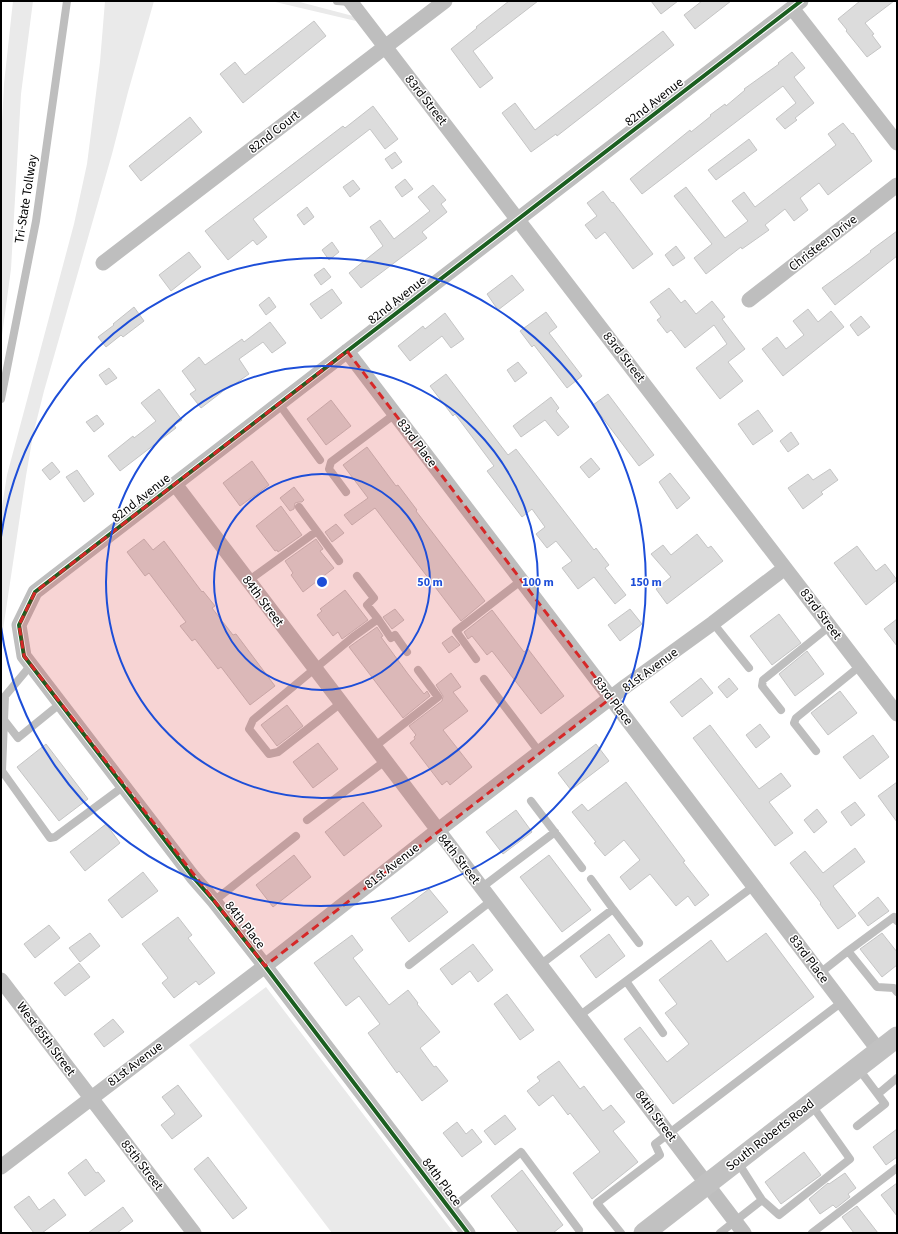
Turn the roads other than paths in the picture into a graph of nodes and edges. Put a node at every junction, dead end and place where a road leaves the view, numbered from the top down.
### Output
1 (67, 1) edge
2 (337, 1) edge
3 (350, 1) edge
4 (444, 1) edge
5 (797, 4) edge
6 (385, 47) junction
7 (897, 143) edge
8 (897, 185) edge
9 (518, 220) junction
10 (103, 263) dead end
11 (749, 300) dead end
12 (347, 351) junction
13 (1, 399) edge
14 (279, 404) junction
15 (395, 414) junction
16 (320, 460) dead end
17 (175, 484) junction
18 (346, 492) dead end
19 (299, 508) dead end
20 (317, 531) junction
21 (339, 561) dead end
22 (785, 568) junction
23 (357, 576) dead end
24 (522, 580) junction
25 (248, 581) junction
26 (378, 619) junction
27 (713, 623) junction
28 (19, 625) joint
29 (830, 626) junction
30 (407, 652) dead end
31 (476, 659) dead end
32 (31, 665) junction
33 (860, 666) junction
34 (749, 668) dead end
35 (315, 669) junction
36 (418, 670) dead end
37 (484, 679) dead end
38 (611, 698) junction
39 (61, 703) junction
40 (341, 703) junction
41 (781, 710) dead end
42 (897, 714) edge
43 (4, 720) junction
44 (374, 747) junction
45 (816, 751) dead end
46 (540, 753) junction
47 (384, 761) junction
48 (124, 786) junction
49 (532, 801) dead end
50 (307, 820) dead end
51 (437, 831) junction
52 (555, 832) junction
53 (296, 836) dead end
54 (582, 868) dead end
55 (591, 880) dead end
56 (754, 886) junction
57 (481, 888) junction
58 (214, 901) junction
59 (492, 901) junction
60 (613, 909) junction
61 (897, 921) edge
62 (639, 943) dead end
63 (848, 951) junction
64 (409, 965) dead end
65 (540, 965) junction
66 (265, 966) junction
67 (820, 973) junction
68 (1, 980) edge
69 (626, 982) junction
70 (897, 992) edge
71 (842, 1002) junction
72 (579, 1016) junction
73 (663, 1032) dead end
74 (892, 1043) edge
75 (858, 1068) junction
76 (897, 1078) edge
77 (878, 1094) junction
78 (90, 1098) junction
79 (811, 1104) junction
80 (857, 1126) dead end
81 (669, 1133) junction
82 (737, 1161) junction
83 (1, 1167) edge
84 (897, 1168) edge
85 (707, 1184) junction
86 (762, 1200) junction
87 (450, 1210) junction
88 (740, 1228) edge
89 (580, 1232) edge
90 (647, 1232) edge
91 (194, 1233) edge
92 (468, 1233) edge
93 (621, 1233) edge
94 (720, 1233) edge
95 (812, 1233) edge

1 - 13 lane, Tri-State Tollway
2 - 3 lane
3 - 6 street, 83rd Street
4 - 6 street, 82nd Court
5 - 7 street
5 - 9 street, 82nd Avenue
6 - 9 street, 83rd Street
6 - 10 street, 82nd Court
8 - 11 street, Christeen Drive
9 - 12 street, 82nd Avenue
9 - 22 street, 83rd Street
12 - 14 street, 82nd Avenue
12 - 15 street, 83rd Place
14 - 16 lane
14 - 17 street, 82nd Avenue
15 - 18 lane
15 - 24 street, 83rd Place
17 - 25 street, 84th Street
17 - 28 street, 82nd Avenue
19 - 20 lane
20 - 21 lane
20 - 25 lane
22 - 27 street, 81st Avenue
22 - 29 street, 83rd Street
23 - 26 lane
24 - 31 lane
24 - 38 street, 83rd Place
25 - 35 street, 84th Street
26 - 30 lane
26 - 35 lane
27 - 34 lane
27 - 38 street, 81st Avenue
28 - 32 street, 84th Place
29 - 33 street, 83rd Street
29 - 41 lane
32 - 39 street, 84th Place
32 - 43 lane
33 - 42 street, 83rd Street
33 - 45 lane
35 - 40 street, 84th Street
35 - 40 lane
36 - 44 lane
37 - 46 lane
38 - 46 street, 81st Avenue
38 - 56 street, 83rd Place
39 - 43 lane
39 - 48 street, 84th Place
40 - 44 street, 84th Street
43 - 48 lane
44 - 47 street, 84th Street
46 - 51 street, 81st Avenue
47 - 50 lane
47 - 51 street, 84th Street
48 - 58 street, 84th Place
49 - 52 lane
51 - 57 street, 84th Street
51 - 66 street, 81st Avenue
52 - 54 lane
52 - 57 lane
53 - 58 lane
55 - 60 lane
56 - 67 street, 83rd Place
56 - 69 lane
57 - 59 street, 84th Street
58 - 66 street, 84th Place
59 - 64 lane
59 - 65 street, 84th Street
60 - 62 lane
60 - 65 lane
61 - 63 lane
63 - 67 lane
63 - 70 lane
65 - 72 street, 84th Street
66 - 78 street, 81st Avenue
66 - 87 street, 84th Place
67 - 71 street, 83rd Place
68 - 78 street, West 85th Street
69 - 72 lane
69 - 73 lane
71 - 74 street, 83rd Place
71 - 81 lane
72 - 81 street, 84th Street
74 - 75 street, South Roberts Road
75 - 77 lane
75 - 79 street, South Roberts Road
76 - 77 lane
77 - 80 lane
78 - 83 street, 81st Avenue
78 - 91 street, 85th Street
79 - 82 street, South Roberts Road
79 - 86 lane
81 - 85 street, 84th Street
81 - 93 lane
82 - 85 street, South Roberts Road
82 - 86 lane
84 - 95 lane
85 - 88 street, 84th Street
85 - 90 street, South Roberts Road
86 - 88 lane
87 - 89 lane
87 - 92 street, 84th Place
88 - 94 lane

